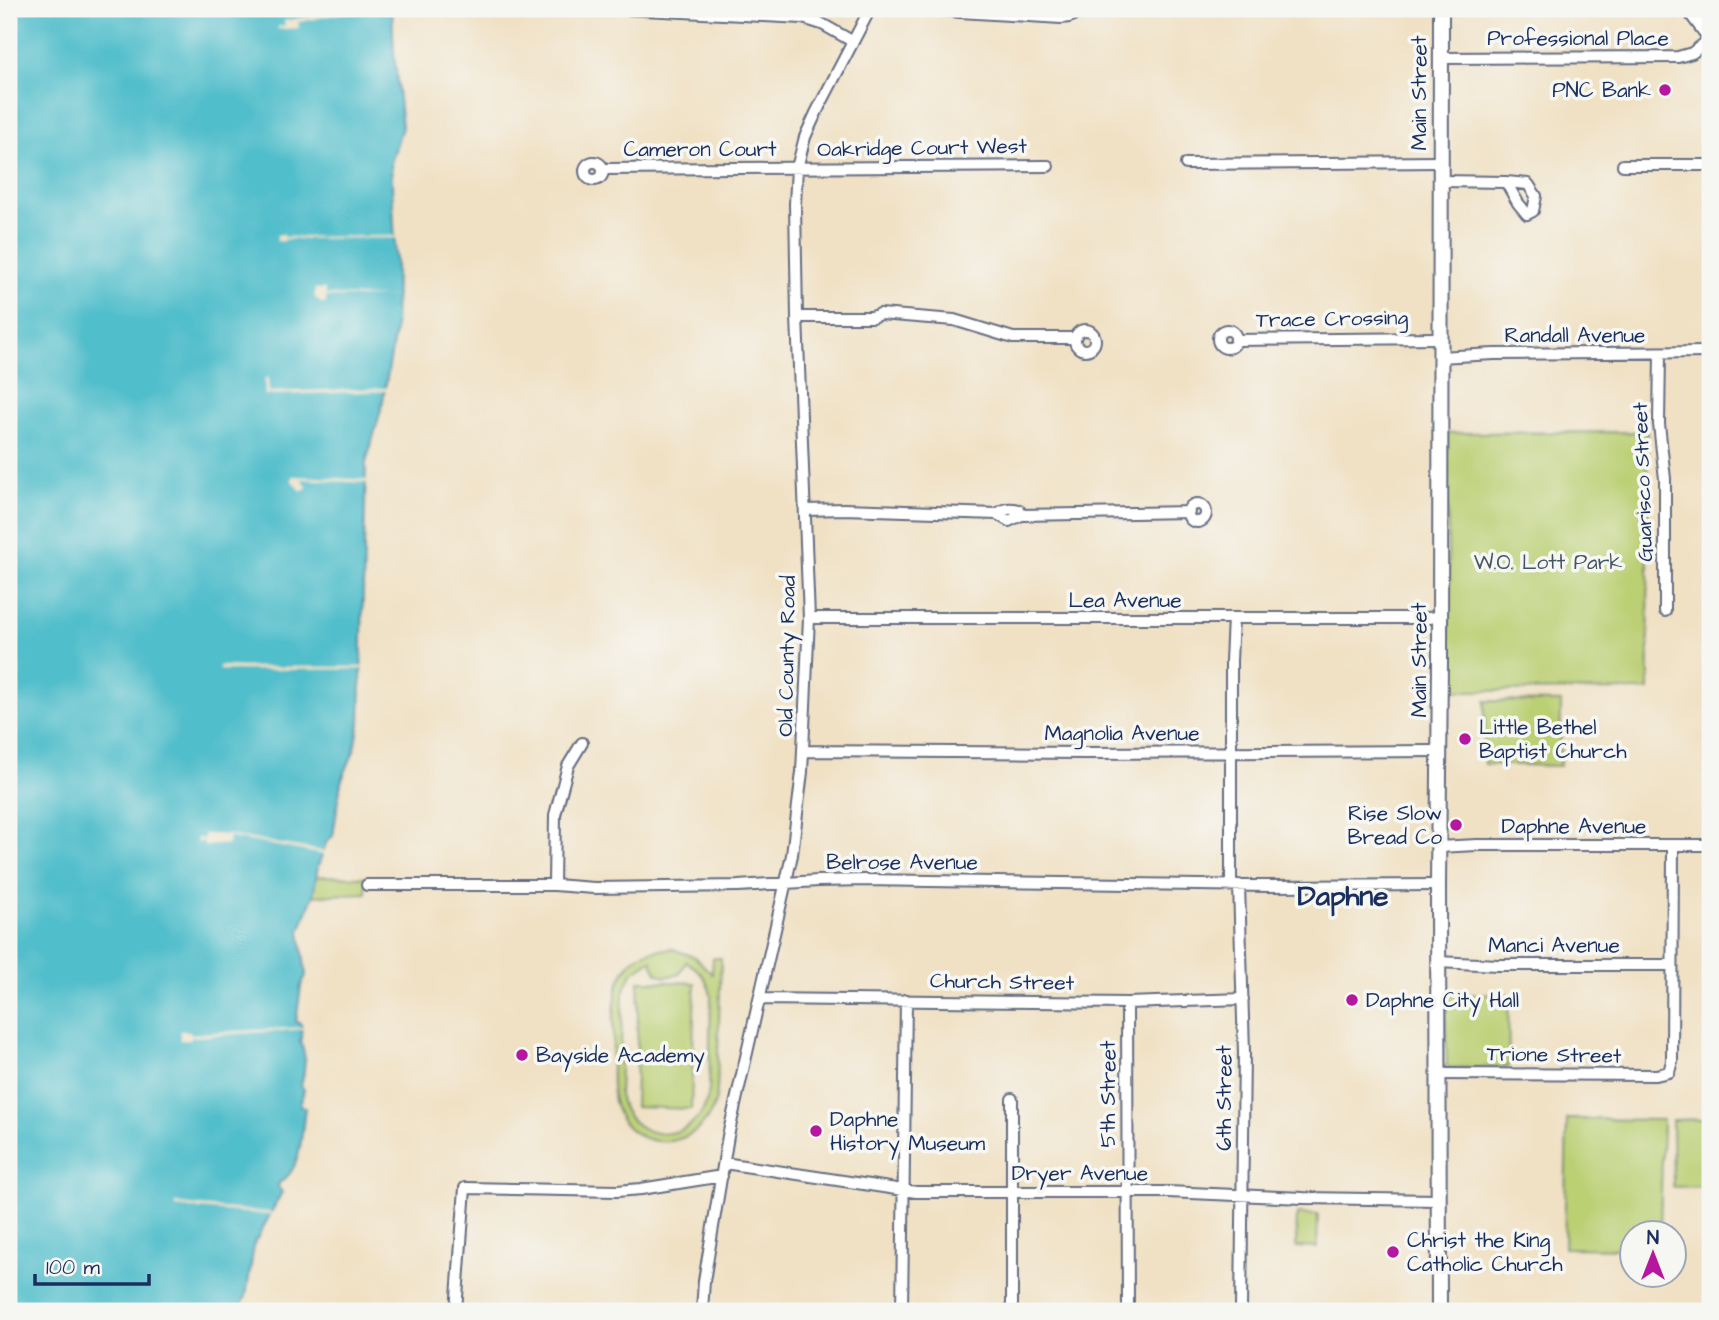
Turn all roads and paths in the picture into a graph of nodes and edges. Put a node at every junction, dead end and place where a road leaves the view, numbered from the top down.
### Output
1 (624, 9) edge
2 (870, 9) edge
3 (934, 9) edge
4 (1090, 9) edge
5 (1441, 9) edge
6 (1689, 9) edge
7 (1710, 38) edge
8 (852, 41) junction
9 (1440, 58) junction
10 (1440, 162) junction
11 (1186, 164) dead end
12 (1623, 165) dead end
13 (1710, 165) edge
14 (1048, 166) dead end
15 (604, 169) dead end
16 (797, 169) junction
17 (1441, 181) junction
18 (1506, 182) dead end
19 (797, 317) junction
20 (1075, 338) dead end
21 (1434, 338) junction
22 (1237, 340) dead end
23 (1710, 352) edge
24 (1660, 353) junction
25 (1439, 357) junction
26 (806, 510) junction
27 (1188, 513) dead end
28 (1665, 611) dead end
29 (1441, 616) junction
30 (810, 618) junction
31 (1233, 618) junction
32 (582, 743) dead end
33 (803, 751) junction
34 (1440, 751) junction
35 (1231, 753) junction
36 (1710, 845) edge
37 (1673, 846) junction
38 (1438, 847) junction
39 (786, 884) junction
40 (367, 885) dead end
41 (554, 885) junction
42 (1235, 885) junction
43 (1438, 885) junction
44 (1438, 962) junction
45 (1671, 965) junction
46 (760, 999) junction
47 (1242, 999) junction
48 (906, 1000) junction
49 (1127, 1003) junction
50 (1439, 1074) junction
51 (1012, 1099) dead end
52 (724, 1163) junction
53 (722, 1176) junction
54 (905, 1191) junction
55 (1014, 1192) junction
56 (1127, 1193) junction
57 (1242, 1195) junction
58 (1438, 1200) junction
59 (456, 1311) edge
60 (702, 1311) edge
61 (901, 1311) edge
62 (1012, 1311) edge
63 (1128, 1311) edge
64 (1241, 1311) edge
65 (1439, 1311) edge

1 - 8 street
2 - 8 street, Old County Road
3 - 4 street
5 - 9 main road, Main Street
6 - 7 main road
7 - 9 street, Professional Place
8 - 16 street, Old County Road
9 - 10 main road, Main Street
10 - 11 street
10 - 17 main road, Main Street
12 - 13 street
14 - 16 street, Oakridge Court West
15 - 16 street, Cameron Court
16 - 19 street, Old County Road
17 - 18 street
17 - 21 main road, Main Street
19 - 20 street
19 - 26 street, Old County Road
21 - 22 street, Trace Crossing
21 - 25 main road, Main Street
23 - 24 street, Randall Avenue
24 - 25 street, Randall Avenue
24 - 28 street, Guarisco Street
25 - 29 main road, Main Street
26 - 27 street
26 - 30 street, Old County Road
29 - 31 street, Lea Avenue
29 - 34 main road, Main Street
30 - 31 street, Lea Avenue
30 - 33 street, Old County Road
31 - 35 street, 6th Street
32 - 41 street
33 - 35 street, Magnolia Avenue
33 - 39 street, Old County Road
34 - 35 street, Magnolia Avenue
34 - 38 main road, Main Street
35 - 42 street, 6th Street
36 - 37 street, Daphne Avenue
37 - 38 street, Daphne Avenue
37 - 45 street
38 - 43 main road, Main Street
39 - 41 street, Belrose Avenue
39 - 42 street, Belrose Avenue
39 - 46 street, Old County Road
40 - 41 street, Belrose Avenue
42 - 43 street, Belrose Avenue
42 - 47 street, 6th Street
43 - 44 main road, Main Street
44 - 45 street, Manci Avenue
44 - 50 main road, Main Street
45 - 50 street, Trione Street
46 - 48 street, Church Street
46 - 52 street, Old County Road
47 - 49 street, Church Street
47 - 57 street, 6th Street
48 - 49 street, Church Street
48 - 54 street
49 - 56 street, 5th Street
50 - 58 main road, Main Street
51 - 55 street
52 - 53 street, Old County Road
52 - 54 street, Dryer Avenue
53 - 59 street
53 - 60 street, Old County Road
54 - 55 street, Dryer Avenue
54 - 61 street
55 - 56 street, Dryer Avenue
55 - 62 street
56 - 57 street, Dryer Avenue
56 - 63 street, 5th Street
57 - 58 street, Dryer Avenue
57 - 64 street, 6th Street
58 - 65 main road, Main Street

